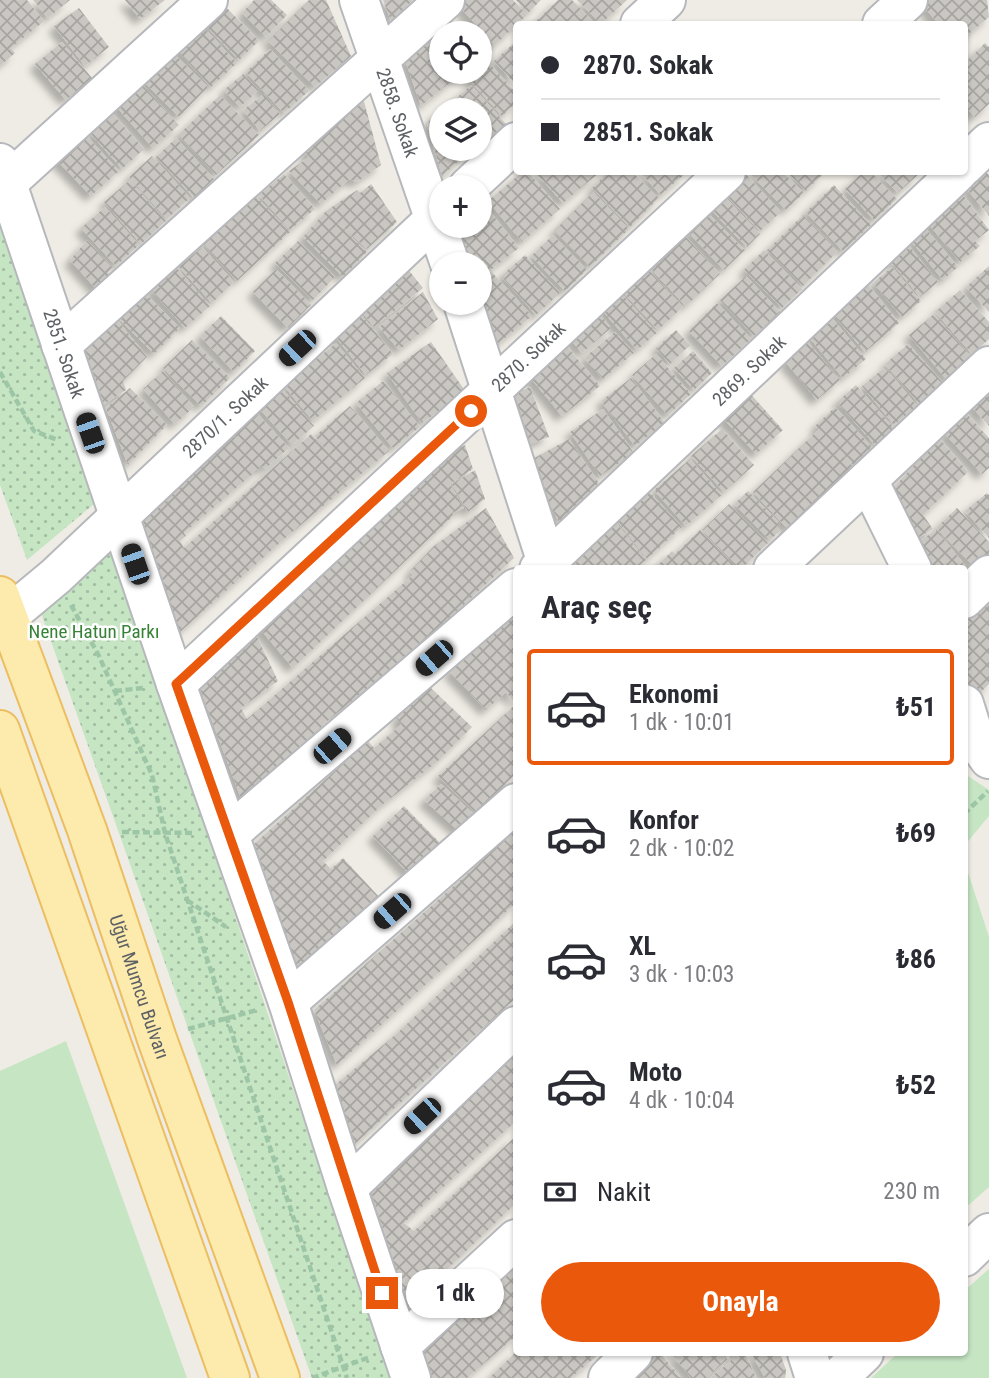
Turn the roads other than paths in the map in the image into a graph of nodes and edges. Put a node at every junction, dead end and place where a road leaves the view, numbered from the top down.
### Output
1 (208, 0) edge
2 (359, 0) edge
3 (445, 0) edge
4 (666, 0) edge
5 (908, 0) edge
6 (643, 21) edge
7 (885, 21) edge
8 (380, 62) junction
9 (989, 142) edge
10 (513, 145) edge
11 (968, 162) edge
12 (4, 173) edge
13 (481, 175) edge
14 (723, 175) edge
15 (955, 175) edge
16 (429, 192) edge
17 (429, 224) edge
18 (467, 315) edge
19 (61, 345) junction
20 (989, 366) edge
21 (491, 392) junction
22 (868, 481) junction
23 (119, 516) junction
24 (545, 565) edge
25 (546, 565) edge
26 (777, 565) edge
27 (910, 565) edge
28 (989, 575) edge
29 (513, 591) edge
30 (968, 595) edge
31 (4, 607) edge
32 (176, 684) junction
33 (968, 717) edge
34 (0, 730) edge
35 (989, 759) edge
36 (513, 806) edge
37 (229, 834) junction
38 (288, 1002) junction
39 (513, 1029) edge
40 (347, 1188) junction
41 (989, 1233) edge
42 (513, 1242) edge
43 (968, 1253) edge
44 (629, 1356) edge
45 (808, 1356) edge
46 (861, 1356) edge
47 (406, 1362) edge
48 (230, 1378) edge
49 (280, 1378) edge
50 (608, 1378) edge
51 (815, 1378) edge
52 (838, 1378) edge

1 - 12 street
2 - 8 street, 2858. Sokak
3 - 8 street
4 - 6 street
5 - 7 street
8 - 16 street, 2858. Sokak
8 - 19 street
9 - 11 street
10 - 13 street
12 - 19 street, 2851. Sokak
14 - 21 street, 2870. Sokak
15 - 25 street, 2869. Sokak
17 - 23 street, 2870/1. Sokak
18 - 21 street
19 - 23 street, 2851. Sokak
20 - 22 street
21 - 24 street
21 - 32 street, 2870. Sokak
22 - 26 street
22 - 27 street
23 - 31 street, 2870/1. Sokak
23 - 32 street, 2851. Sokak
28 - 30 street
29 - 37 street
31 - 49 main road, Uğur Mumcu Bulvarı
32 - 37 street, 2851. Sokak
33 - 35 street
34 - 48 main road
36 - 38 street
37 - 38 street, 2851. Sokak
38 - 40 street, 2851. Sokak
39 - 40 street
40 - 47 street, 2851. Sokak
41 - 43 street
42 - 47 street
44 - 50 street
45 - 51 street
46 - 52 street

